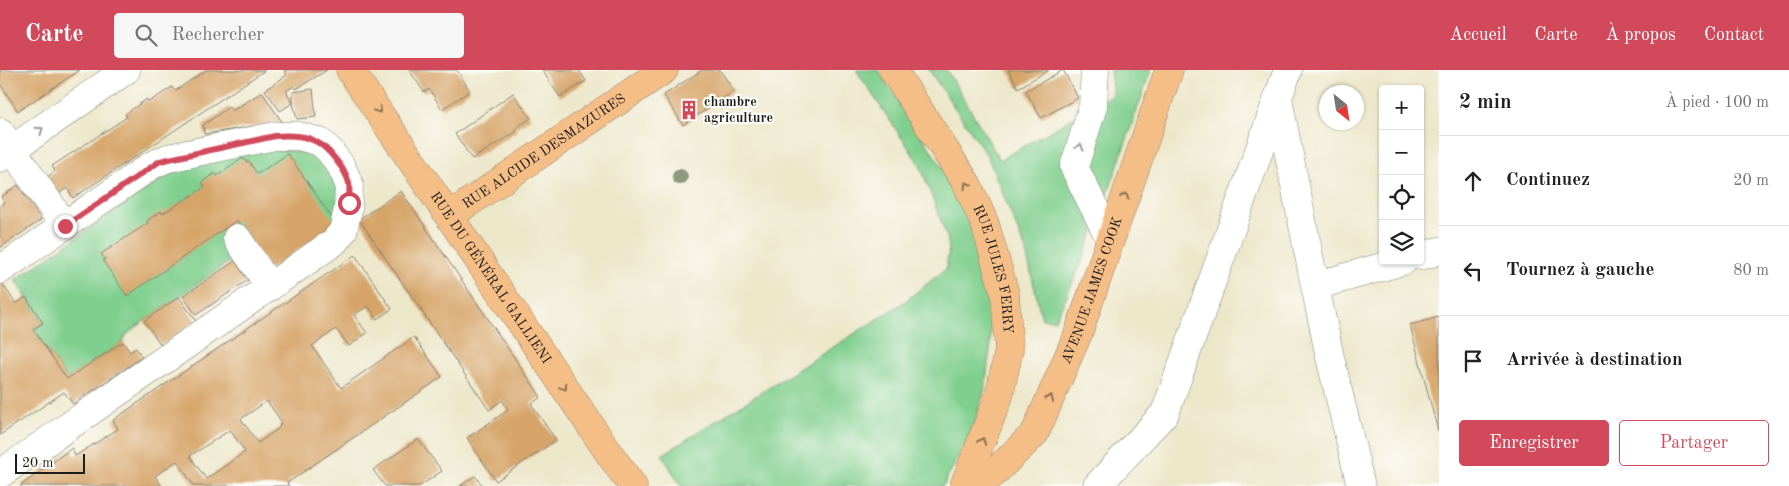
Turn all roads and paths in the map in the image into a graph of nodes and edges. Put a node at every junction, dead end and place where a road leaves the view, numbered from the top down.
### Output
1 (126, 70) edge
2 (350, 70) edge
3 (664, 70) edge
4 (893, 70) edge
5 (1095, 70) edge
6 (1169, 70) edge
7 (1288, 70) edge
8 (1278, 97) junction
9 (4, 147) edge
10 (449, 216) junction
11 (65, 226) junction
12 (237, 238) dead end
13 (1110, 239) junction
14 (1439, 251) edge
15 (1424, 255) edge
16 (1389, 265) edge
17 (0, 270) edge
18 (1314, 286) junction
19 (270, 287) junction
20 (1035, 433) junction
21 (0, 474) edge
22 (633, 486) edge
23 (964, 486) edge
24 (975, 486) edge
25 (1004, 486) edge
26 (1097, 486) edge
27 (1361, 486) edge

9 -> 1 street
2 -> 10 main road, RUE DU GÉNÉRAL GALLIENI
3 - 10 main road, RUE ALCIDE DESMAZURES
23 -> 4 main road, RUE JULES FERRY
13 -> 5 street
13 -> 6 main road, AVENUE JAMES COOK
7 - 8 street
8 - 18 street
8 - 26 street
9 - 11 street
10 -> 22 main road, RUE DU GÉNÉRAL GALLIENI
11 - 17 street
11 - 19 street
12 - 19 street
20 -> 13 main road, AVENUE JAMES COOK
14 - 15 street
16 - 18 street
18 - 27 street
19 - 21 street
20 - 24 main road, AVENUE JAMES COOK
20 - 25 main road

